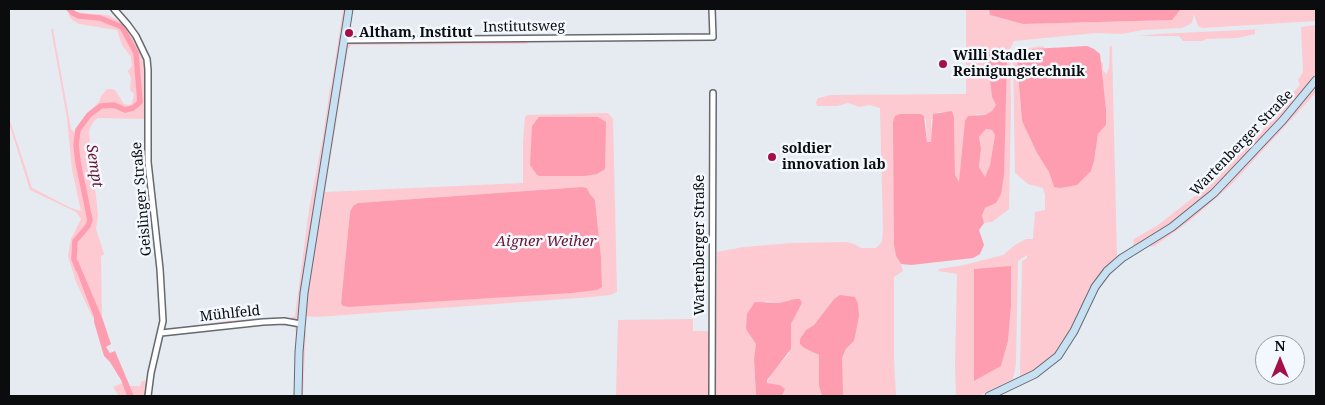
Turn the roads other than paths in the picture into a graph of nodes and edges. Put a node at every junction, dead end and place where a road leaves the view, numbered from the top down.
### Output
1 (114, 9) edge
2 (349, 9) edge
3 (712, 9) edge
4 (344, 40) junction
5 (1316, 80) edge
6 (713, 93) dead end
7 (301, 324) junction
8 (161, 333) junction
9 (148, 396) edge
10 (298, 396) edge
11 (712, 396) edge
12 (989, 396) edge

1 - 8 street, Geislinger Straße
2 - 4 main road
3 - 4 street, Institutsweg
4 - 7 main road
5 - 12 main road, Wartenberger Straße
6 - 11 street, Wartenberger Straße
7 - 8 street, Mühlfeld
7 - 10 main road
8 - 9 street, Geislinger Straße

